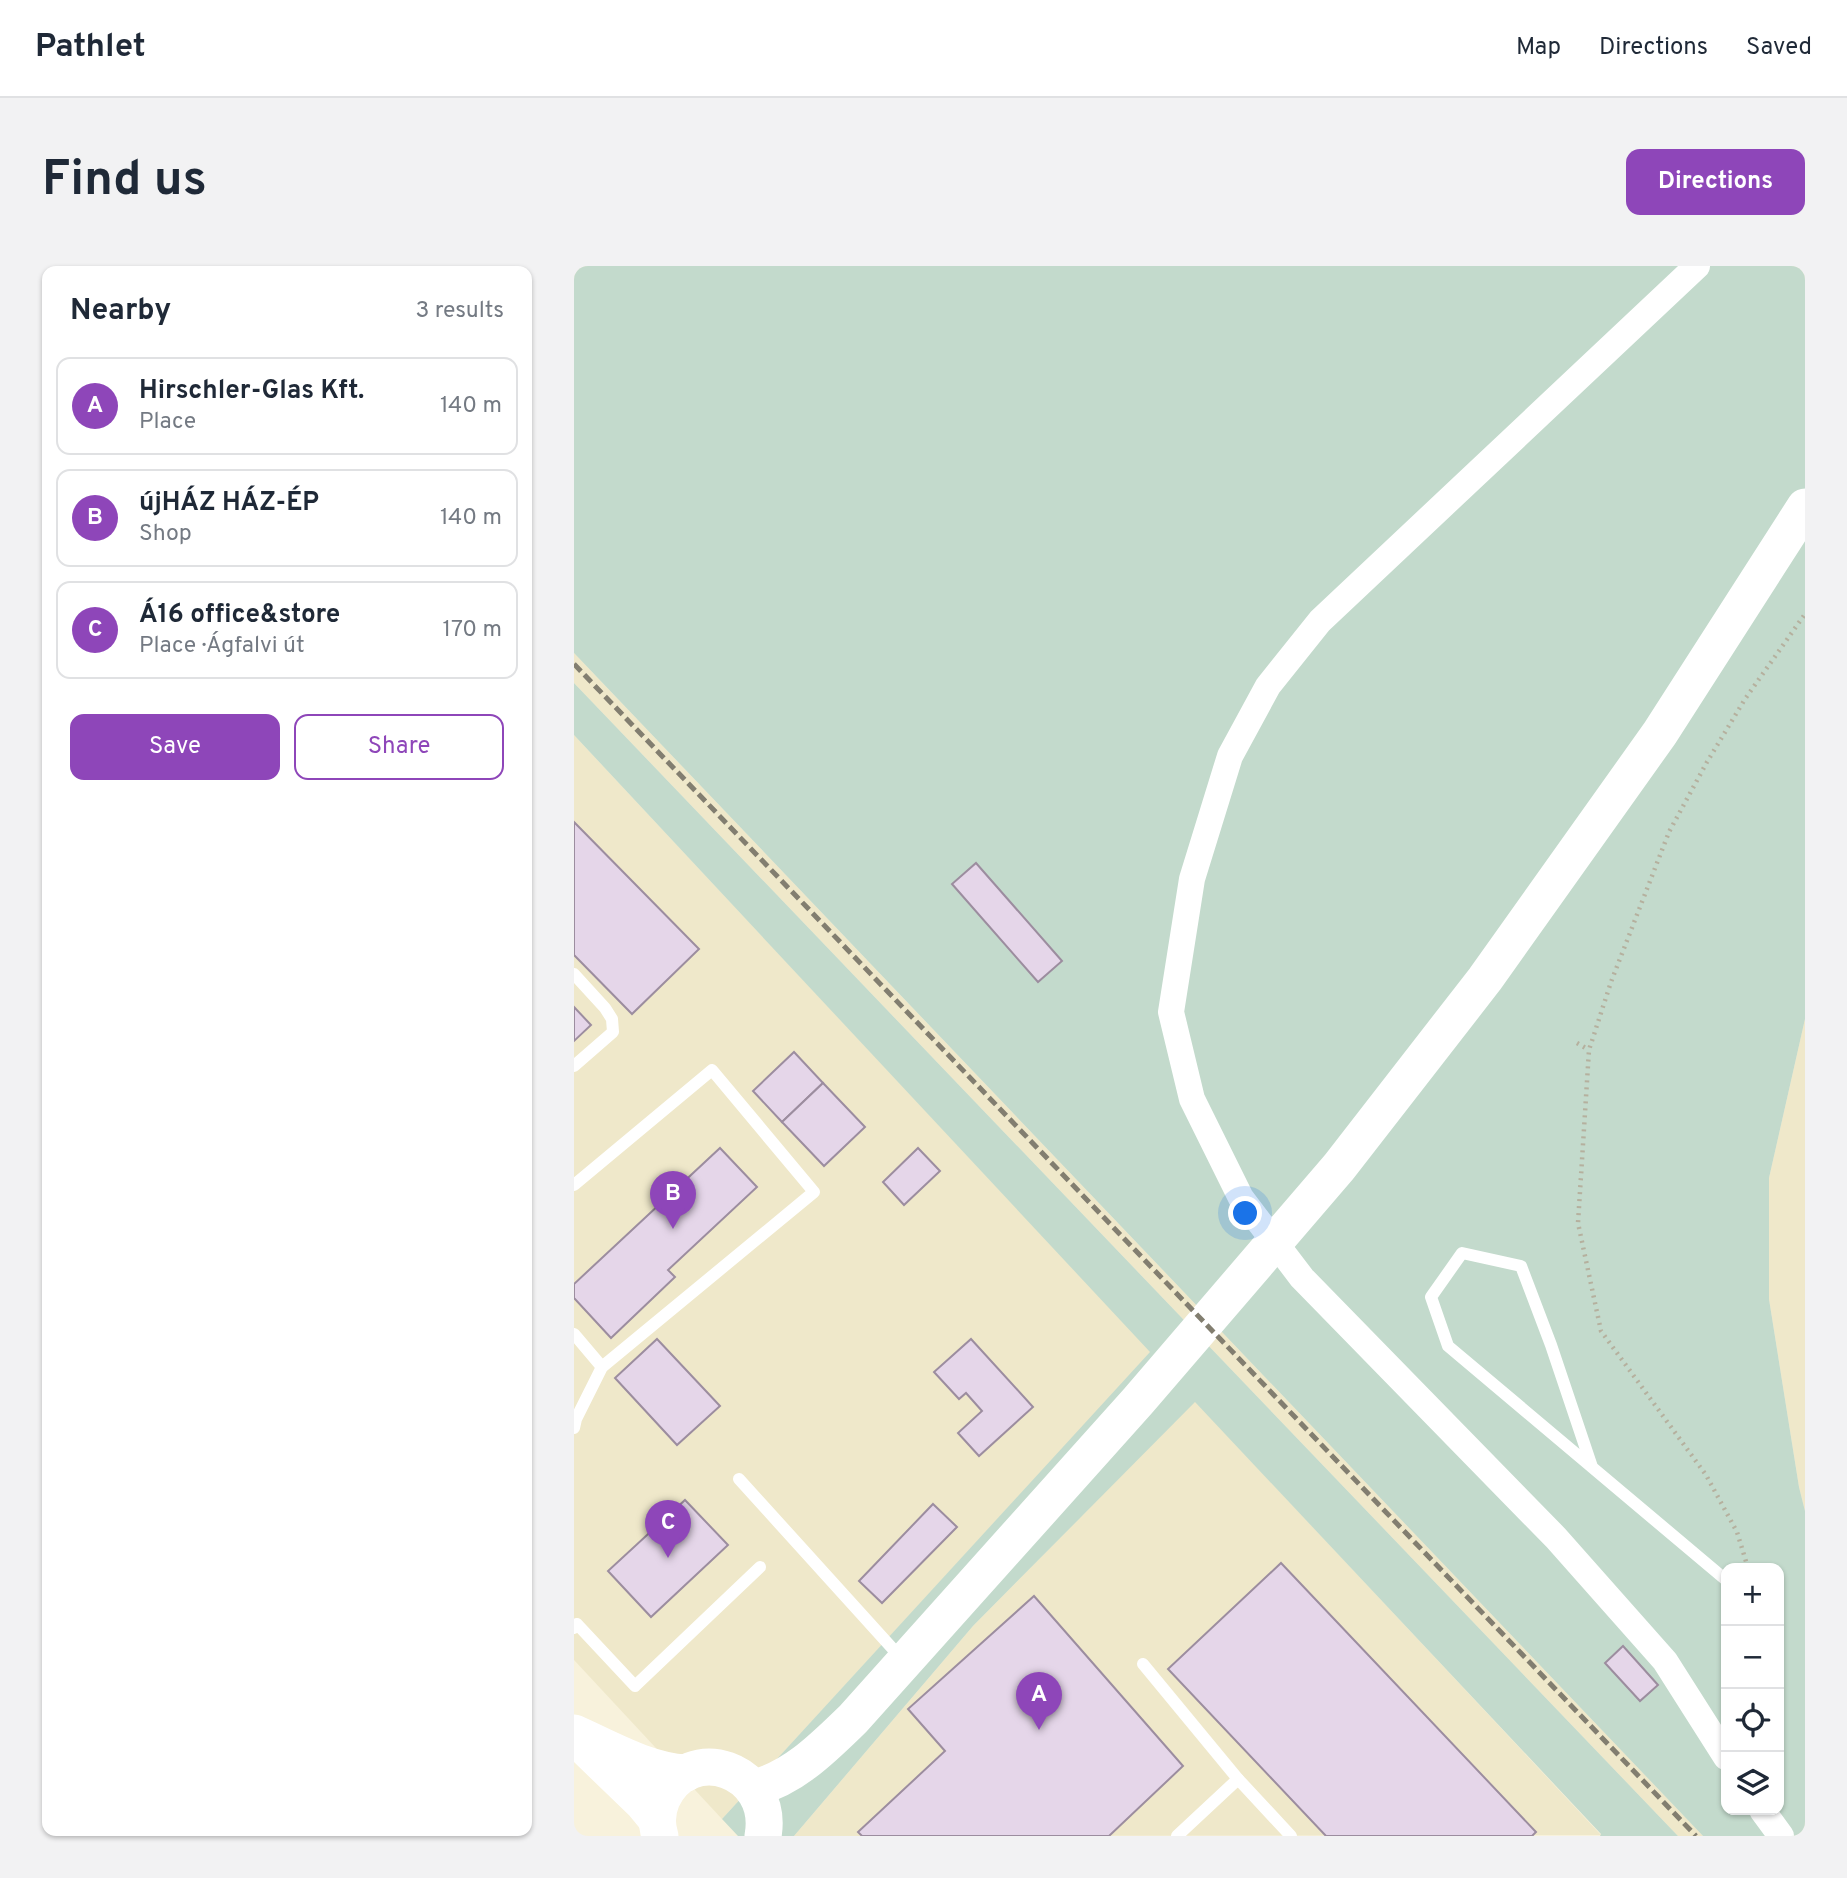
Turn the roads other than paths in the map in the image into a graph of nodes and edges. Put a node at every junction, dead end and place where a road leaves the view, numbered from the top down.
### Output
1 (1697, 266) edge
2 (1805, 508) edge
3 (574, 974) edge
4 (574, 1066) edge
5 (574, 1185) edge
6 (574, 1334) edge
7 (602, 1367) junction
8 (574, 1428) edge
9 (1592, 1467) junction
10 (739, 1479) dead end
11 (760, 1567) dead end
12 (1721, 1576) edge
13 (574, 1628) edge
14 (905, 1661) junction
15 (1143, 1664) dead end
16 (574, 1735) edge
17 (1723, 1752) edge
18 (686, 1773) junction
19 (1238, 1779) junction
20 (767, 1804) edge
21 (1766, 1815) edge
22 (658, 1828) edge
23 (1177, 1836) edge
24 (1291, 1836) edge
25 (1781, 1836) edge

1 - 17 street
2 - 14 main road
3 - 4 lane
5 - 7 lane
6 - 7 lane
7 - 8 lane
9 - 9 lane
9 - 12 lane
10 - 14 lane
11 - 13 lane
14 - 20 main road
15 - 19 lane
16 - 18 main road
16 - 22 main road
18 - 20 main road
18 - 22 main road
19 - 23 lane
19 - 24 lane
21 - 25 street

